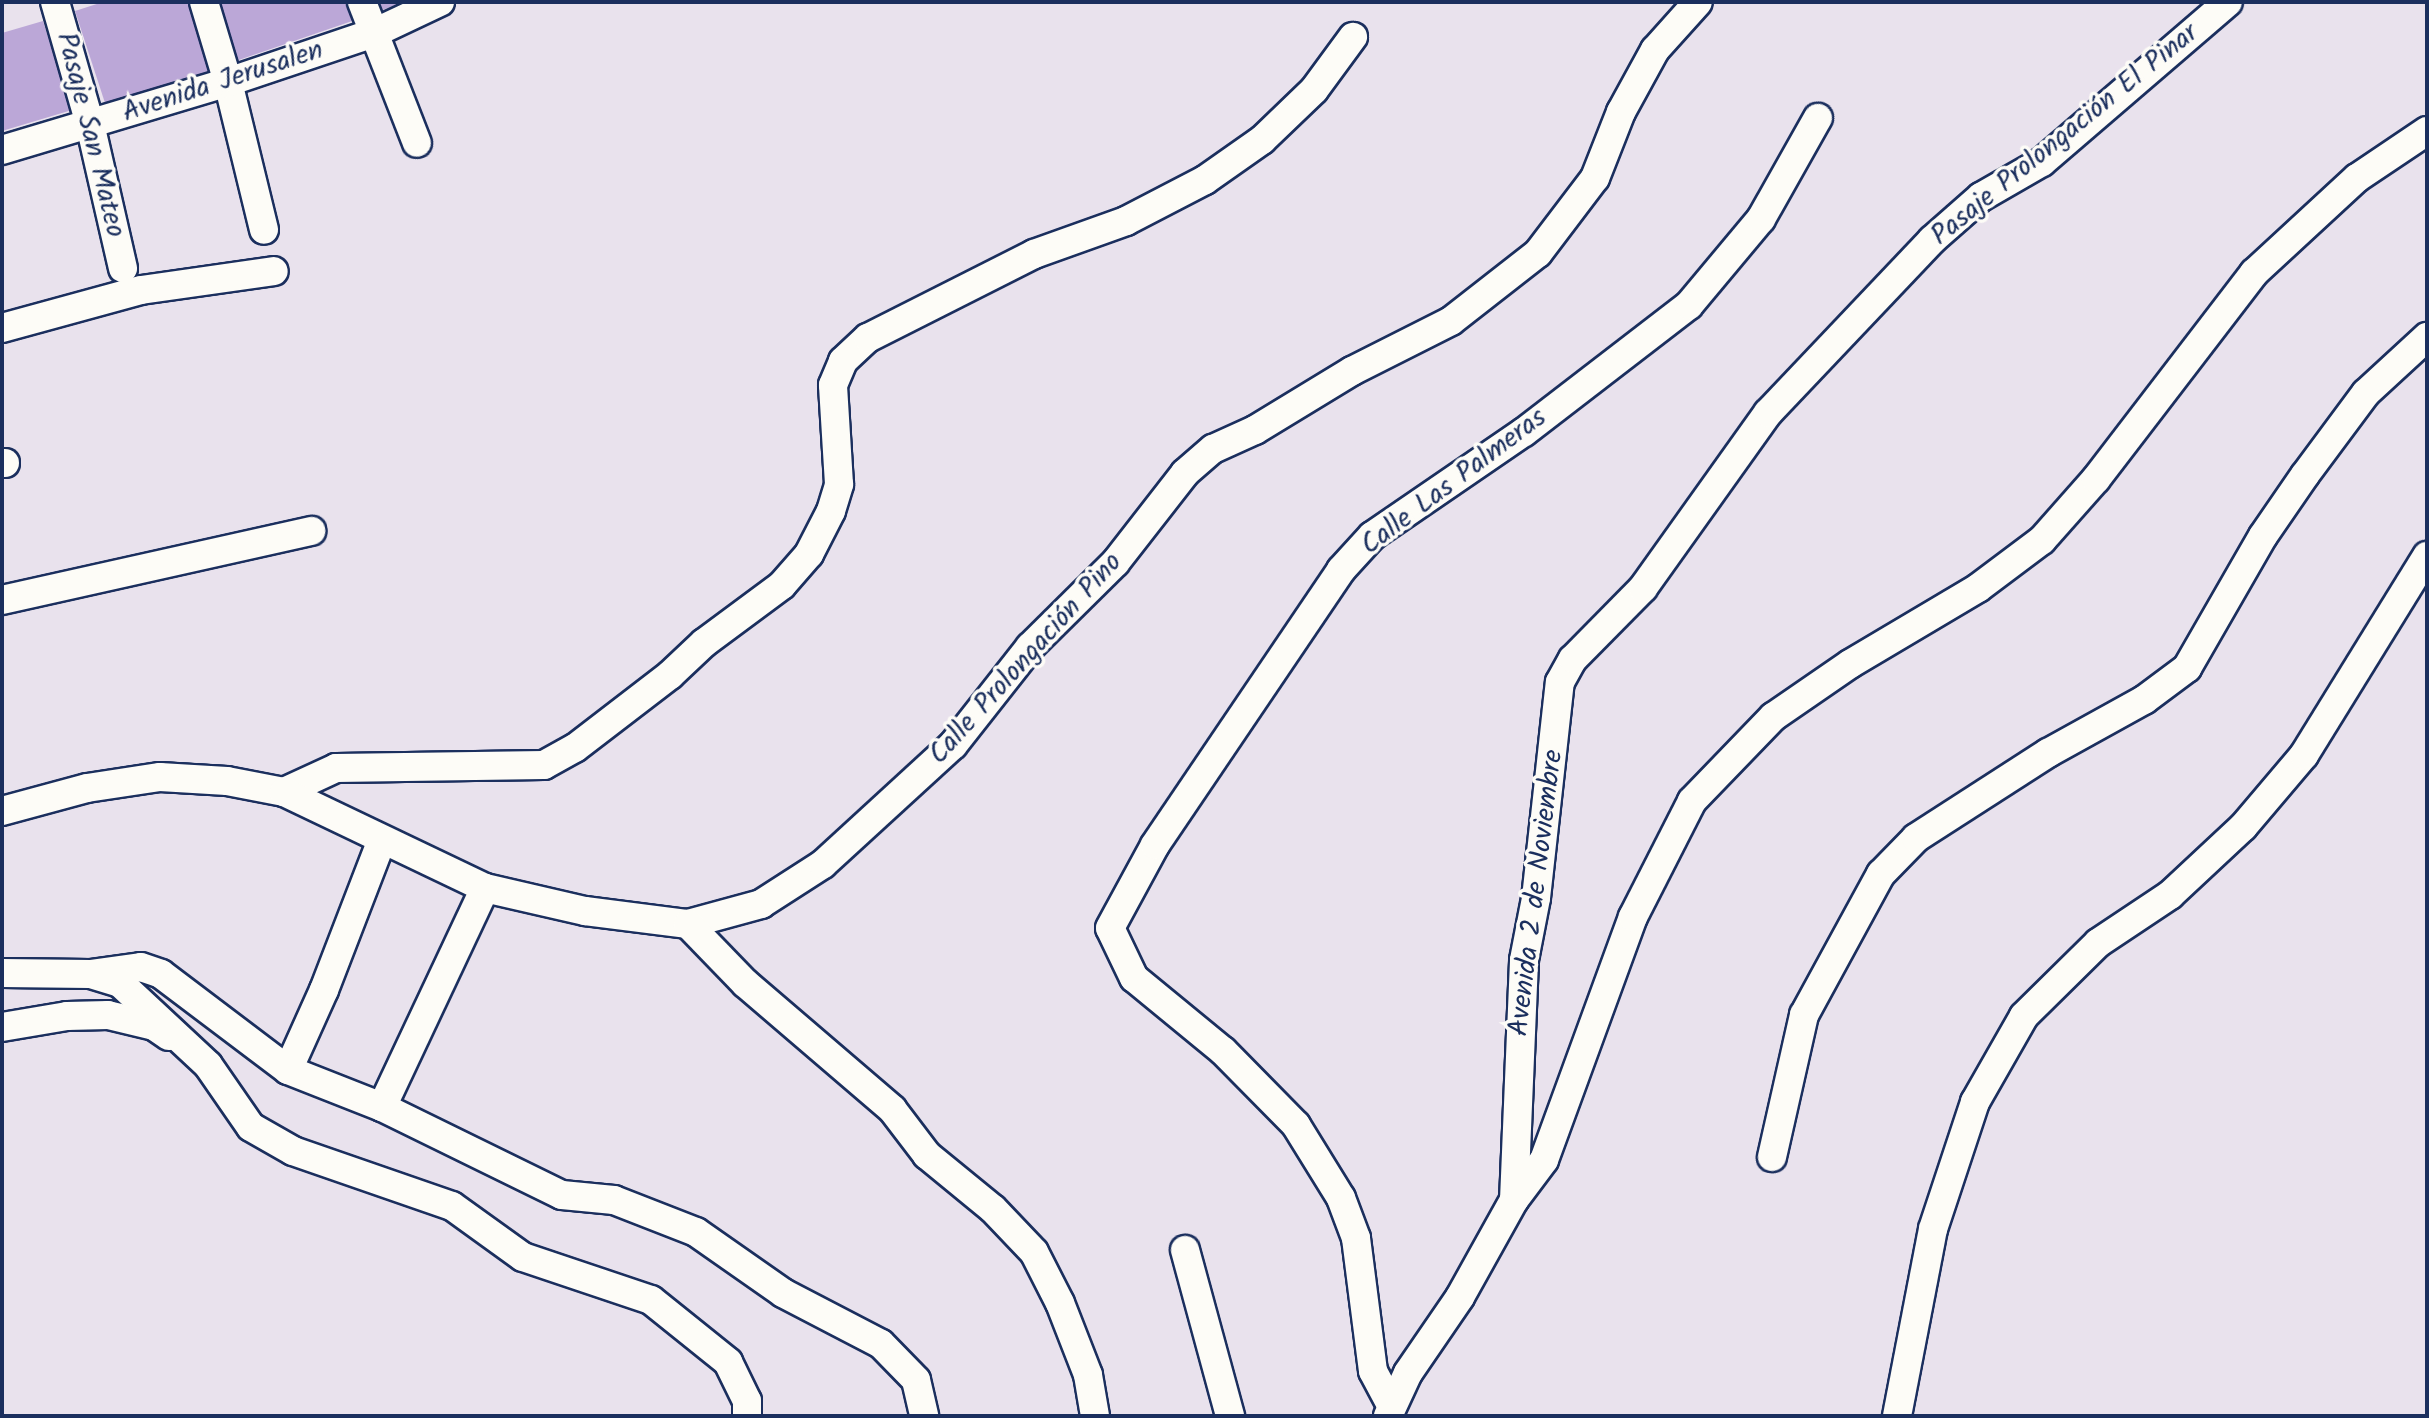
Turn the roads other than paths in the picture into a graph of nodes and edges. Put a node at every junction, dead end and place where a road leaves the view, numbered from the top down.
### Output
1 (55, 2) edge
2 (204, 2) edge
3 (362, 2) edge
4 (440, 2) edge
5 (1698, 2) edge
6 (2228, 2) edge
7 (374, 33) junction
8 (1353, 37) dead end
9 (228, 82) junction
10 (1818, 118) dead end
11 (90, 124) junction
12 (2427, 131) edge
13 (417, 143) dead end
14 (2, 150) edge
15 (264, 230) dead end
16 (123, 268) dead end
17 (274, 271) dead end
18 (2, 328) edge
19 (2427, 337) edge
20 (311, 531) dead end
21 (2427, 556) edge
22 (2, 600) edge
23 (1556, 719) joint
24 (284, 792) junction
25 (2, 811) edge
26 (382, 840) junction
27 (485, 888) junction
28 (688, 924) junction
29 (2, 973) edge
30 (90, 974) junction
31 (2, 1027) edge
32 (208, 1065) junction
33 (288, 1070) junction
34 (382, 1107) junction
35 (1772, 1157) dead end
36 (1514, 1200) junction
37 (1185, 1250) dead end
38 (1390, 1411) edge
39 (1897, 1415) edge
40 (747, 1416) edge
41 (924, 1416) edge
42 (1095, 1416) edge
43 (1230, 1416) edge

1 - 11 street, Pasaje San Mateo
2 - 9 street
3 - 7 street
4 - 7 street, Avenida Jerusalen
5 - 28 street, Calle Prolongación Pino
6 - 23 street, Pasaje Prolongación El Pinar
7 - 9 street, Avenida Jerusalen
7 - 13 street
8 - 24 street
9 - 11 street, Avenida Jerusalen
9 - 15 street
10 - 38 street, Calle Las Palmeras
11 - 14 street, Avenida Jerusalen
11 - 16 street, Pasaje San Mateo
12 - 36 street
17 - 18 street
19 - 35 street
20 - 22 street
21 - 39 street
23 - 36 street, Avenida 2 de Noviembre
24 - 25 street, Calle Prolongación Pino
24 - 26 street, Calle Prolongación Pino
26 - 27 street, Calle Prolongación Pino
26 - 33 street
27 - 28 street, Calle Prolongación Pino
27 - 34 street
28 - 42 street
29 - 30 street
30 - 32 street
30 - 33 street
31 - 32 street
32 - 40 street
33 - 34 street
34 - 41 street
36 - 38 street, Avenida 2 de Noviembre
37 - 43 street

